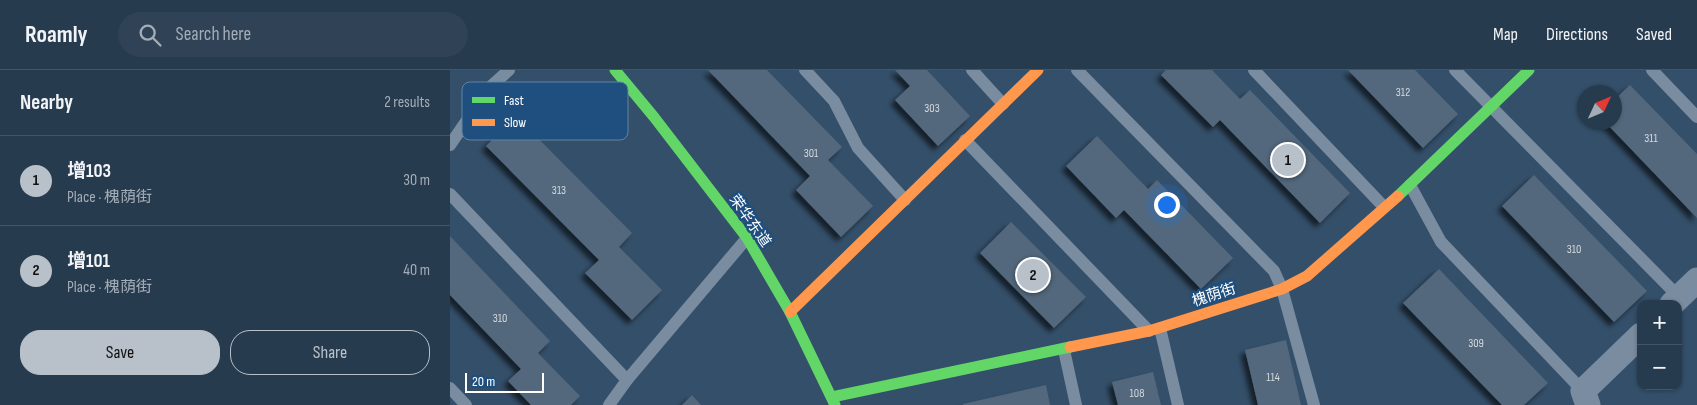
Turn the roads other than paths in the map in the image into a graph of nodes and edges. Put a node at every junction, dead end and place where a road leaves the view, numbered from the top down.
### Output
1 (509, 70) edge
2 (615, 70) edge
3 (804, 70) edge
4 (972, 70) edge
5 (1038, 70) edge
6 (1077, 70) edge
7 (1254, 70) edge
8 (1455, 70) edge
9 (1529, 70) edge
10 (1652, 70) edge
11 (496, 82) edge
12 (625, 82) edge
13 (628, 86) edge
14 (1003, 104) junction
15 (1491, 107) junction
16 (1697, 117) edge
17 (462, 126) edge
18 (966, 140) junction
19 (450, 143) edge
20 (1410, 185) junction
21 (450, 194) edge
22 (904, 200) junction
23 (1384, 207) junction
24 (747, 238) junction
25 (1697, 280) edge
26 (1282, 289) junction
27 (1675, 300) edge
28 (1677, 300) edge
29 (790, 312) junction
30 (1154, 330) junction
31 (1637, 340) edge
32 (1064, 350) junction
33 (627, 380) junction
34 (450, 388) edge
35 (1585, 398) edge
36 (834, 401) edge
37 (466, 405) edge
38 (609, 405) edge
39 (1076, 405) edge
40 (1178, 405) edge
41 (1314, 405) edge

1 - 11 lane
2 - 12 street, 荣华东道
3 - 22 lane
4 - 14 lane
5 - 14 street
6 - 26 lane
7 - 23 lane
8 - 15 lane
9 - 15 street, 槐荫街
10 - 16 lane
13 - 24 street, 荣华东道
14 - 18 street
15 - 20 street, 槐荫街
15 - 27 lane
17 - 19 lane
18 - 22 street
18 - 30 lane
20 - 23 street, 槐荫街
20 - 35 lane
21 - 33 lane
22 - 29 street
23 - 26 street, 槐荫街
24 - 29 street, 荣华东道
24 - 33 lane
25 - 28 street
26 - 30 street, 槐荫街
26 - 41 lane
29 - 36 street, 荣华东道
30 - 32 street, 槐荫街
30 - 40 lane
31 - 35 street
32 - 36 street, 槐荫街
32 - 39 lane
33 - 38 lane
34 - 37 lane

